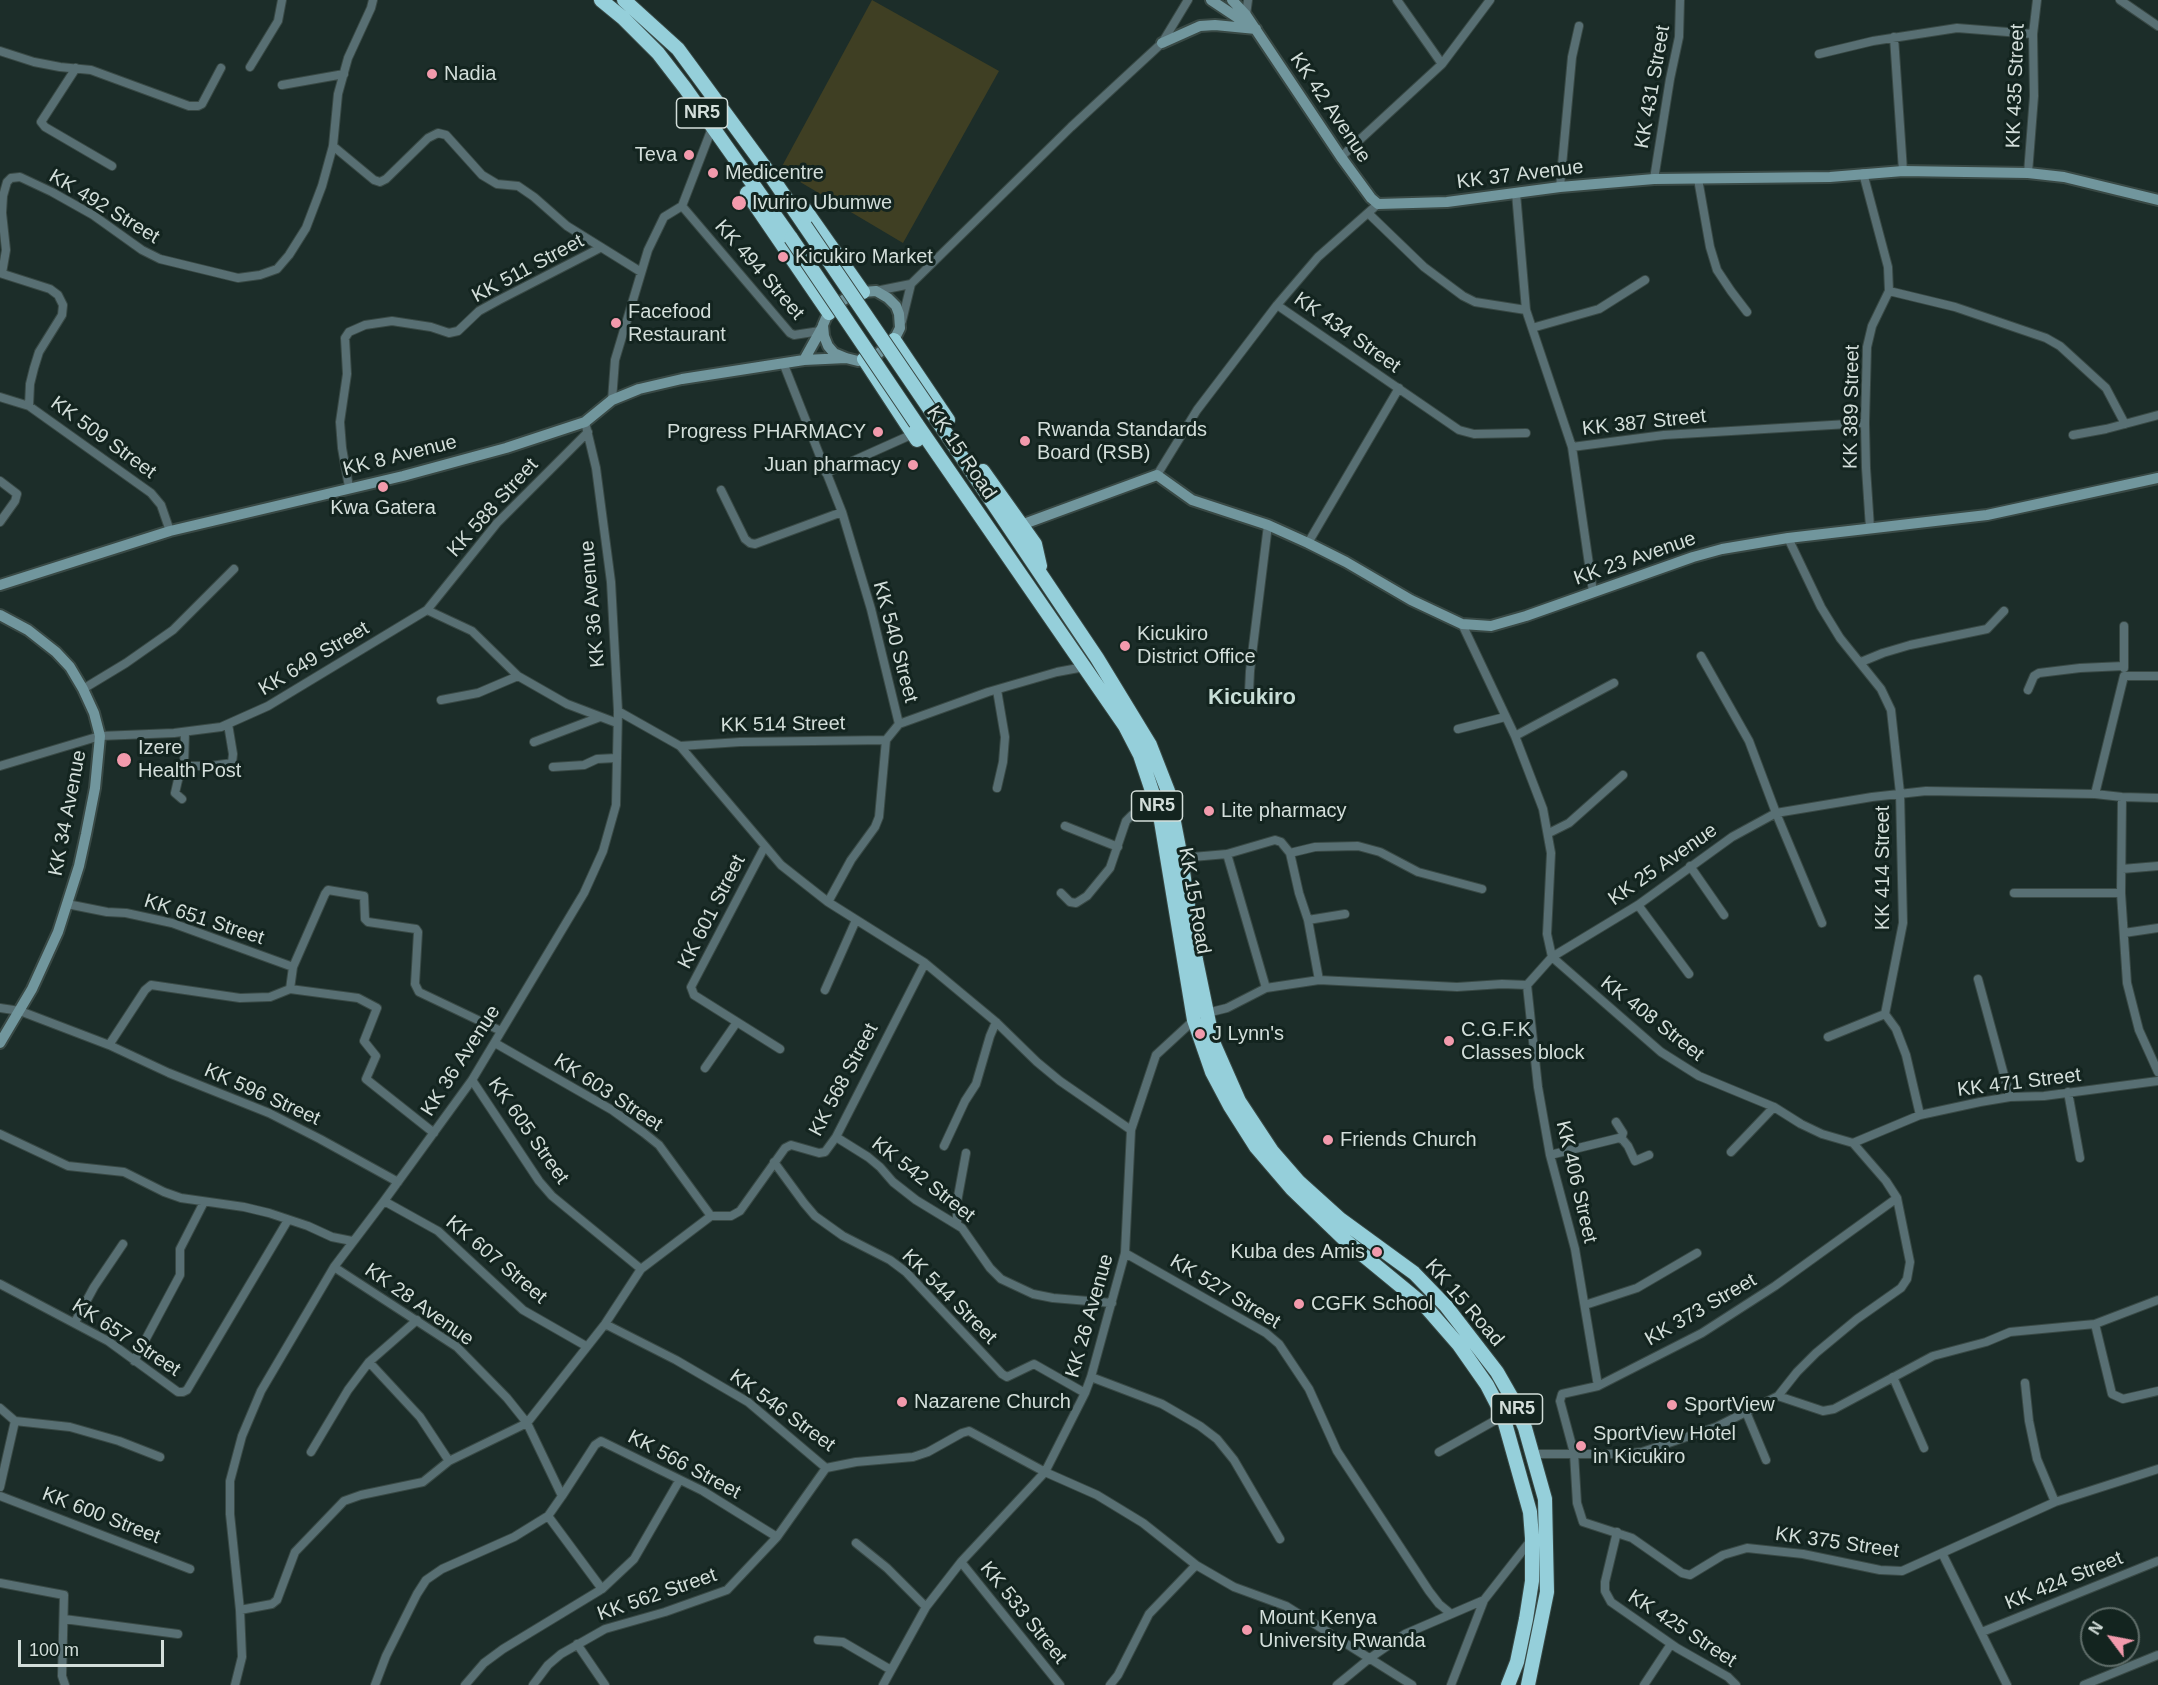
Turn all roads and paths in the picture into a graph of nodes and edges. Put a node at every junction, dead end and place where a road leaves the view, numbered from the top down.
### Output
1 (282, 0) edge
2 (373, 0) edge
3 (601, 0) edge
4 (624, 0) edge
5 (1188, 0) edge
6 (1211, 0) edge
7 (1232, 0) edge
8 (1397, 0) edge
9 (1490, 0) edge
10 (1680, 0) edge
11 (2037, 0) edge
12 (2120, 0) edge
13 (1243, 6) edge
14 (1580, 26) dead end
15 (2158, 26) edge
16 (1256, 29) junction
17 (2033, 34) junction
18 (1894, 37) junction
19 (1162, 43) junction
20 (0, 51) edge
21 (1820, 54) dead end
22 (1442, 64) junction
23 (249, 67) dead end
24 (76, 68) junction
25 (220, 68) dead end
26 (344, 74) junction
27 (282, 85) dead end
28 (716, 100) junction
29 (712, 128) junction
30 (333, 146) junction
31 (1341, 157) junction
32 (112, 166) dead end
33 (1903, 171) junction
34 (1863, 173) junction
35 (2028, 173) junction
36 (1654, 179) junction
37 (1698, 179) junction
38 (1560, 187) junction
39 (1516, 193) junction
40 (2158, 200) edge
41 (1378, 204) junction
42 (682, 206) junction
43 (1, 212) edge
44 (1368, 213) junction
45 (600, 248) junction
46 (641, 272) junction
47 (1, 273) edge
48 (1645, 280) dead end
49 (911, 285) junction
50 (869, 291) junction
51 (1889, 291) junction
52 (1277, 304) junction
53 (1526, 310) junction
54 (1747, 312) dead end
55 (824, 323) junction
56 (1532, 328) junction
57 (897, 334) junction
58 (846, 358) junction
59 (864, 359) junction
60 (804, 360) junction
61 (784, 365) junction
62 (1399, 388) junction
63 (0, 397) edge
64 (612, 400) junction
65 (29, 406) junction
66 (2158, 415) edge
67 (1865, 423) junction
68 (2125, 424) junction
69 (586, 427) junction
70 (915, 428) junction
71 (1526, 432) dead end
72 (2073, 435) dead end
73 (1572, 447) junction
74 (826, 473) junction
75 (1157, 475) junction
76 (2158, 478) edge
77 (0, 482) edge
78 (349, 487) junction
79 (721, 490) dead end
80 (842, 512) junction
81 (0, 522) edge
82 (1021, 525) junction
83 (1268, 525) junction
84 (1870, 528) junction
85 (170, 531) junction
86 (1788, 538) junction
87 (1308, 543) junction
88 (234, 569) dead end
89 (1042, 574) junction
90 (0, 585) edge
91 (1593, 592) junction
92 (427, 610) junction
93 (2004, 611) dead end
94 (0, 615) edge
95 (1462, 624) junction
96 (2124, 626) dead end
97 (1701, 656) dead end
98 (1861, 662) junction
99 (1084, 666) junction
100 (2124, 666) junction
101 (518, 676) junction
102 (2124, 676) junction
103 (2158, 676) edge
104 (1614, 683) dead end
105 (83, 689) junction
106 (997, 690) junction
107 (2028, 690) dead end
108 (1250, 692) dead end
109 (441, 700) dead end
110 (618, 711) junction
111 (600, 717) junction
112 (1505, 717) junction
113 (617, 723) junction
114 (228, 724) junction
115 (899, 724) junction
116 (1458, 729) dead end
117 (185, 732) junction
118 (100, 736) junction
119 (1515, 736) junction
120 (886, 740) junction
121 (534, 742) dead end
122 (680, 746) junction
123 (616, 758) junction
124 (0, 766) edge
125 (184, 766) junction
126 (553, 767) dead end
127 (1623, 775) dead end
128 (997, 788) dead end
129 (1900, 793) junction
130 (2095, 794) junction
131 (2122, 797) junction
132 (2158, 798) edge
133 (182, 799) dead end
134 (1776, 813) junction
135 (1160, 815) junction
136 (1065, 826) dead end
137 (1549, 833) junction
138 (765, 846) junction
139 (1118, 847) junction
140 (1290, 853) junction
141 (1227, 854) junction
142 (1181, 858) junction
143 (1690, 866) junction
144 (2158, 866) edge
145 (2122, 869) junction
146 (1482, 889) dead end
147 (1061, 893) dead end
148 (2014, 893) dead end
149 (2121, 893) junction
150 (828, 902) junction
151 (67, 904) junction
152 (1638, 905) junction
153 (1346, 914) dead end
154 (1724, 915) dead end
155 (856, 920) junction
156 (1308, 920) junction
157 (1822, 923) dead end
158 (2158, 928) edge
159 (2124, 933) junction
160 (1551, 957) junction
161 (925, 963) junction
162 (293, 967) junction
163 (1689, 974) dead end
164 (1978, 979) dead end
165 (1319, 980) junction
166 (1527, 985) junction
167 (1266, 988) junction
168 (290, 989) junction
169 (825, 990) dead end
170 (0, 1008) edge
171 (20, 1011) junction
172 (1207, 1012) junction
173 (1885, 1014) junction
174 (1194, 1020) junction
175 (736, 1022) junction
176 (996, 1022) junction
177 (501, 1031) junction
178 (1828, 1037) dead end
179 (0, 1043) edge
180 (495, 1043) junction
181 (109, 1045) junction
182 (780, 1049) dead end
183 (705, 1068) dead end
184 (2158, 1072) edge
185 (472, 1080) junction
186 (2158, 1081) edge
187 (2068, 1092) junction
188 (2010, 1096) junction
189 (1774, 1107) junction
190 (1920, 1115) junction
191 (1616, 1122) dead end
192 (1131, 1130) junction
193 (0, 1134) edge
194 (434, 1134) junction
195 (836, 1137) junction
196 (1621, 1139) junction
197 (1853, 1143) junction
198 (944, 1146) dead end
199 (1731, 1152) dead end
200 (966, 1153) dead end
201 (1550, 1155) junction
202 (1649, 1155) dead end
203 (2080, 1158) dead end
204 (774, 1162) junction
205 (398, 1182) junction
206 (1897, 1198) junction
207 (384, 1201) junction
208 (204, 1202) junction
209 (711, 1216) junction
210 (288, 1220) junction
211 (957, 1224) junction
212 (352, 1241) junction
213 (123, 1244) dead end
214 (1125, 1253) junction
215 (1697, 1253) dead end
216 (334, 1267) junction
217 (641, 1269) junction
218 (0, 1284) edge
219 (2158, 1300) edge
220 (1112, 1303) junction
221 (1585, 1305) junction
222 (417, 1320) junction
223 (75, 1322) junction
224 (605, 1324) junction
225 (2095, 1324) junction
226 (586, 1346) junction
227 (134, 1361) junction
228 (369, 1362) junction
229 (1091, 1377) junction
230 (1893, 1377) junction
231 (2025, 1383) dead end
232 (1598, 1386) junction
233 (2158, 1391) edge
234 (1085, 1393) junction
235 (1779, 1396) junction
236 (0, 1408) edge
237 (1746, 1412) junction
238 (1503, 1416) junction
239 (15, 1421) junction
240 (527, 1423) junction
241 (1924, 1448) dead end
242 (311, 1452) dead end
243 (1439, 1452) dead end
244 (1574, 1453) junction
245 (1533, 1454) junction
246 (160, 1456) dead end
247 (1516, 1458) junction
248 (1766, 1460) dead end
249 (449, 1461) junction
250 (826, 1468) junction
251 (2158, 1469) edge
252 (1045, 1472) junction
253 (680, 1481) junction
254 (0, 1487) edge
255 (0, 1496) edge
256 (562, 1496) junction
257 (2055, 1502) junction
258 (548, 1516) junction
259 (1617, 1532) junction
260 (777, 1537) junction
261 (1532, 1538) junction
262 (1280, 1539) dead end
263 (856, 1543) dead end
264 (1942, 1553) junction
265 (2158, 1561) edge
266 (961, 1562) junction
267 (1196, 1565) junction
268 (190, 1569) dead end
269 (0, 1583) edge
270 (602, 1589) junction
271 (1484, 1600) junction
272 (926, 1607) junction
273 (240, 1610) junction
274 (1450, 1613) junction
275 (64, 1619) junction
276 (1982, 1632) junction
277 (178, 1634) dead end
278 (818, 1640) dead end
279 (577, 1644) junction
280 (1671, 1644) junction
281 (2158, 1655) edge
282 (1370, 1658) junction
283 (891, 1670) junction
284 (65, 1685) edge
285 (235, 1685) edge
286 (375, 1685) edge
287 (465, 1685) edge
288 (533, 1685) edge
289 (605, 1685) edge
290 (883, 1685) edge
291 (1060, 1685) edge
292 (1110, 1685) edge
293 (1337, 1685) edge
294 (1412, 1685) edge
295 (1451, 1685) edge
296 (1508, 1685) edge
297 (1528, 1685) edge
298 (1644, 1685) edge
299 (1736, 1685) edge
300 (2007, 1685) edge
301 (2084, 1685) edge

1 - 23 street
2 - 26 street, KK 492 Street
3 - 29 highway, KK 15 Road / NR5
4 - 28 highway, KK 15 Road / NR5
5 - 19 street
6 - 16 main road, KK 42 Avenue
7 - 13 main road, KK 42 Avenue
8 - 22 street
9 - 22 street
10 - 36 street, KK 431 Street
11 - 17 street, KK 435 Street
12 - 15 street
13 - 16 main road, KK 42 Avenue
14 - 38 street
16 - 19 main road
16 - 31 main road, KK 42 Avenue
17 - 18 street
17 - 35 street, KK 435 Street
18 - 21 street
18 - 33 street
19 - 49 street
20 - 24 street
22 - 31 street
24 - 25 street
24 - 32 street
26 - 27 street
26 - 30 street, KK 492 Street
28 - 50 highway
28 - 89 highway, KK 15 Road / NR5, bridge
29 - 42 street
29 - 55 highway
29 - 70 highway, KK 15 Road / NR5, bridge
30 - 43 street, KK 492 Street
30 - 45 street
31 - 41 main road, KK 42 Avenue
33 - 34 main road, KK 37 Avenue
33 - 35 main road, KK 37 Avenue
34 - 37 main road, KK 37 Avenue
34 - 51 street
35 - 40 main road, KK 37 Avenue
36 - 37 main road, KK 37 Avenue
36 - 38 main road, KK 37 Avenue
37 - 54 street
38 - 39 main road, KK 37 Avenue
39 - 41 main road, KK 37 Avenue
39 - 53 street
41 - 44 street
42 - 46 street
42 - 55 street, KK 494 Street
43 - 47 street, KK 492 Street
44 - 52 street
44 - 53 street
45 - 46 street
45 - 78 street, KK 511 Street
46 - 64 street
47 - 65 street, KK 509 Street
48 - 56 street
49 - 50 street
49 - 57 street
50 - 55 main road
50 - 57 main road
51 - 67 street, KK 389 Street
51 - 68 street
52 - 62 street, KK 434 Street
52 - 75 street
53 - 56 street
55 - 58 main road
55 - 60 main road
56 - 73 street
57 - 59 main road
57 - 82 highway
58 - 59 main road
58 - 60 main road, KK 8 Avenue
59 - 70 highway
60 - 61 main road, KK 8 Avenue
61 - 64 main road, KK 8 Avenue
61 - 74 street, KK 540 Street
62 - 71 street, KK 434 Street
62 - 87 street
63 - 65 street
64 - 69 main road, KK 8 Avenue
65 - 85 street, KK 509 Street
66 - 68 street
67 - 73 street, KK 387 Street
67 - 84 street, KK 389 Street
68 - 72 street
69 - 78 main road, KK 8 Avenue
69 - 92 street, KK 588 Street
69 - 110 street, KK 36 Avenue
70 - 74 street
70 - 99 highway, KK 15 Road / NR5
73 - 91 street, KK 387 Street
74 - 80 street, KK 540 Street
75 - 82 main road
75 - 83 main road, KK 23 Avenue
76 - 84 main road, KK 23 Avenue
77 - 81 street
78 - 85 main road, KK 8 Avenue
79 - 80 street
80 - 115 street, KK 540 Street
82 - 89 highway
83 - 87 main road, KK 23 Avenue
83 - 108 street
84 - 86 main road, KK 23 Avenue
85 - 90 main road, KK 8 Avenue
86 - 91 main road, KK 23 Avenue
86 - 98 street, KK 414 Street
87 - 95 main road, KK 23 Avenue
88 - 105 street
89 - 142 highway, KK 15 Road / NR5
91 - 95 main road, KK 23 Avenue
92 - 101 street
92 - 114 street, KK 649 Street
93 - 98 street
94 - 105 main road, KK 34 Avenue
95 - 112 street
96 - 100 street
97 - 134 street
98 - 129 street, KK 414 Street
99 - 106 street
99 - 135 highway, KK 15 Road / NR5
100 - 102 street
100 - 107 street
101 - 109 street
101 - 111 street
102 - 103 street
102 - 130 street
104 - 119 street
105 - 118 main road, KK 34 Avenue
106 - 115 street
106 - 128 street
110 - 113 street, KK 36 Avenue
110 - 122 street, KK 601 Street
111 - 113 street
111 - 121 street
112 - 116 street
112 - 119 street
113 - 123 street, KK 36 Avenue
114 - 117 street, KK 649 Street
114 - 125 street
115 - 120 street, KK 540 Street
117 - 118 street, KK 649 Street
117 - 125 street
118 - 124 street, KK 649 Street
118 - 151 main road, KK 34 Avenue
119 - 137 street
120 - 122 street, KK 514 Street
120 - 150 street
122 - 138 street, KK 601 Street
123 - 126 street
123 - 177 street, KK 36 Avenue
125 - 133 street
127 - 137 street
129 - 130 street, KK 25 Avenue
129 - 134 street, KK 25 Avenue
129 - 173 street, KK 414 Street
130 - 131 street, KK 25 Avenue
131 - 132 street, KK 25 Avenue
131 - 145 street
134 - 143 street, KK 25 Avenue
134 - 157 street
135 - 139 street
135 - 174 highway, KK 15 Road / NR5
136 - 139 street
137 - 160 street
138 - 150 street, KK 601 Street
138 - 175 street, KK 601 Street
139 - 147 street
140 - 141 street
140 - 146 street
140 - 156 street
141 - 142 street
141 - 167 street
142 - 172 highway, KK 15 Road / NR5
143 - 152 street, KK 25 Avenue
143 - 154 street
144 - 145 street
145 - 149 street
148 - 149 street
149 - 159 street
150 - 155 street
151 - 162 street, KK 651 Street
151 - 171 main road, KK 34 Avenue
152 - 160 street, KK 25 Avenue
152 - 163 street
153 - 156 street
155 - 161 street
155 - 169 street
156 - 165 street
158 - 159 street
159 - 184 street
160 - 166 street, KK 25 Avenue
160 - 189 street, KK 408 Street
161 - 176 street
161 - 195 street, KK 568 Street
162 - 168 street
162 - 177 street
164 - 188 street
165 - 166 street
165 - 167 street
166 - 201 street, KK 406 Street
167 - 172 street
168 - 181 street
168 - 194 street
170 - 171 street, KK 596 Street
171 - 179 main road, KK 34 Avenue
171 - 181 street, KK 596 Street
172 - 174 highway
172 - 245 highway, KK 15 Road / NR5
173 - 178 street
173 - 190 street
174 - 192 street, KK 26 Avenue
174 - 238 highway, KK 15 Road / NR5
175 - 182 street
175 - 183 street
176 - 192 street
176 - 198 street
177 - 180 street, KK 36 Avenue
180 - 185 street, KK 36 Avenue
180 - 209 street, KK 603 Street
181 - 205 street, KK 596 Street
185 - 194 street, KK 36 Avenue
185 - 217 street, KK 605 Street
186 - 187 street, KK 471 Street
187 - 188 street, KK 471 Street
187 - 203 street
188 - 190 street, KK 471 Street
189 - 197 street, KK 408 Street
189 - 199 street
190 - 197 street, KK 471 Street
191 - 196 street
192 - 214 street, KK 26 Avenue
193 - 208 street
194 - 205 street, KK 36 Avenue
195 - 204 street, KK 568 Street
195 - 211 street, KK 542 Street
196 - 201 street
196 - 202 street
197 - 206 street
200 - 211 street
201 - 221 street, KK 406 Street
204 - 209 street, KK 568 Street
204 - 234 street, KK 544 Street
205 - 207 street, KK 36 Avenue
206 - 232 street, KK 373 Street
206 - 235 street
207 - 212 street, KK 36 Avenue
207 - 226 street, KK 607 Street
208 - 210 street
208 - 227 street
209 - 217 street, KK 568 Street
210 - 212 street
210 - 227 street, KK 657 Street
211 - 220 street, KK 542 Street
212 - 216 street, KK 36 Avenue
213 - 223 street
214 - 220 street, KK 26 Avenue
214 - 274 street, KK 527 Street
215 - 221 street
216 - 222 street, KK 28 Avenue
216 - 273 street, KK 36 Avenue
217 - 224 street, KK 568 Street
218 - 223 street, KK 657 Street
219 - 225 street
220 - 229 street, KK 26 Avenue
221 - 232 street, KK 406 Street
222 - 228 street
222 - 240 street, KK 28 Avenue
223 - 227 street, KK 657 Street
224 - 226 street, KK 568 Street
224 - 250 street, KK 546 Street
225 - 230 street
225 - 233 street
226 - 240 street, KK 568 Street
228 - 242 street
228 - 249 street
229 - 234 street, KK 26 Avenue
229 - 262 street
230 - 235 street
230 - 241 street
231 - 257 street
232 - 244 street, KK 373 Street
234 - 252 street, KK 26 Avenue
235 - 237 street
236 - 239 street
237 - 244 street
237 - 248 street
238 - 243 street
238 - 247 highway, KK 15 Road / NR5
239 - 246 street
239 - 254 street
240 - 249 street
240 - 256 street, KK 28 Avenue
244 - 245 street
244 - 259 street, KK 375 Street
245 - 247 highway
245 - 297 highway, KK 15 Road / NR5
247 - 261 highway, KK 15 Road / NR5
249 - 273 street
250 - 252 street, KK 546 Street
250 - 260 street, KK 562 Street
251 - 257 street, KK 375 Street
252 - 266 street, KK 26 Avenue
252 - 267 street
253 - 256 street, KK 566 Street
253 - 260 street, KK 566 Street
253 - 270 street
255 - 268 street, KK 600 Street
256 - 258 street
257 - 264 street, KK 375 Street
258 - 270 street
258 - 286 street
259 - 264 street, KK 375 Street
259 - 280 street, KK 425 Street
260 - 279 street, KK 562 Street
261 - 271 street
261 - 296 highway, KK 15 Road / NR5
263 - 272 street
264 - 276 street
265 - 276 street, KK 424 Street
266 - 272 street, KK 26 Avenue
266 - 291 street, KK 533 Street
267 - 282 street
267 - 292 street
269 - 275 street
270 - 287 street
271 - 274 street
271 - 295 street
272 - 283 street, KK 26 Avenue
273 - 285 street, KK 36 Avenue
274 - 282 street
275 - 277 street
275 - 284 street
276 - 300 street
278 - 283 street
279 - 288 street, KK 562 Street
279 - 289 street
280 - 298 street
280 - 299 street, KK 425 Street
281 - 301 street
282 - 293 street
282 - 294 street
283 - 290 street, KK 26 Avenue

